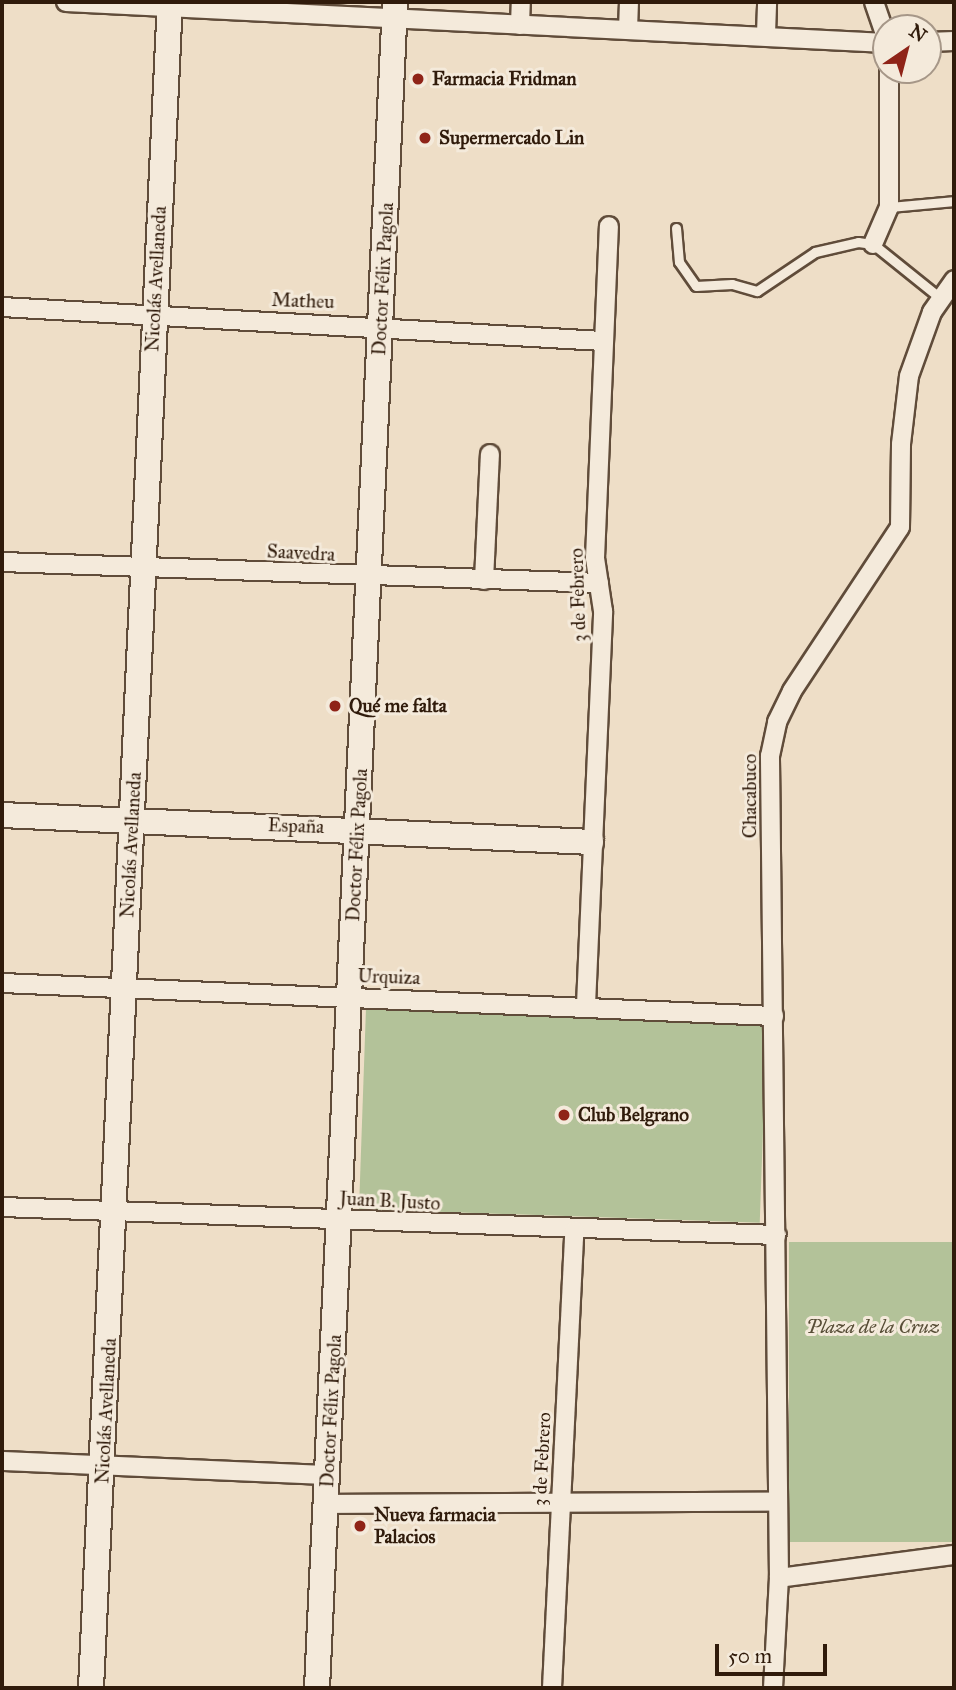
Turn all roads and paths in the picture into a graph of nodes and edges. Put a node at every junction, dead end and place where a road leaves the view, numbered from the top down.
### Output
1 (66, 2) edge
2 (521, 2) edge
3 (629, 2) edge
4 (767, 2) edge
5 (170, 5) edge
6 (395, 11) edge
7 (520, 25) junction
8 (628, 30) junction
9 (766, 34) junction
10 (872, 42) edge
11 (889, 84) edge
12 (954, 201) edge
13 (889, 206) junction
14 (609, 226) dead end
15 (676, 228) dead end
16 (873, 244) junction
17 (954, 280) edge
18 (939, 297) junction
19 (2, 307) edge
20 (154, 317) junction
21 (381, 325) junction
22 (603, 341) junction
23 (490, 454) dead end
24 (2, 562) edge
25 (145, 566) junction
26 (370, 577) junction
27 (484, 580) junction
28 (599, 583) junction
29 (2, 815) edge
30 (131, 821) junction
31 (357, 828) junction
32 (590, 842) junction
33 (2, 982) edge
34 (124, 989) junction
35 (351, 996) junction
36 (586, 1006) junction
37 (774, 1016) junction
38 (2, 1207) edge
39 (114, 1214) junction
40 (341, 1219) junction
41 (574, 1231) junction
42 (776, 1235) junction
43 (2, 1461) edge
44 (103, 1465) junction
45 (328, 1475) junction
46 (561, 1501) junction
47 (778, 1502) junction
48 (326, 1504) junction
49 (954, 1555) edge
50 (779, 1578) junction
51 (91, 1688) edge
52 (317, 1688) edge
53 (552, 1688) edge
54 (773, 1688) edge

1 - 5 street
2 - 7 street
3 - 8 street
4 - 9 street
5 - 6 street
5 - 20 street, Nicolás Avellaneda
6 - 7 street
6 - 21 street, Doctor Félix Pagola
7 - 8 street
8 - 9 street
9 - 10 street
11 - 13 street
12 - 13 lane
13 - 16 street
14 - 22 street, 3 de Febrero
15 - 16 lane
16 - 18 lane
17 - 18 street, Chacabuco
18 - 37 street, Chacabuco
19 - 20 street, Matheu
20 - 21 street, Matheu
20 - 25 street, Nicolás Avellaneda
21 - 22 street, Matheu
21 - 26 street, Doctor Félix Pagola
22 - 28 street, 3 de Febrero
23 - 27 street
24 - 25 street, Saavedra
25 - 26 street, Saavedra
25 - 30 street, Nicolás Avellaneda
26 - 27 street, Saavedra
26 - 31 street, Doctor Félix Pagola
27 - 28 street, Saavedra
28 - 32 street, 3 de Febrero
29 - 30 street, España
30 - 31 street, España
30 - 34 street, Nicolás Avellaneda
31 - 32 street, España
31 - 35 street, Doctor Félix Pagola
32 - 36 street, 3 de Febrero
33 - 34 street, Urquiza
34 - 35 street, Urquiza
34 - 39 street, Nicolás Avellaneda
35 - 36 street, Urquiza
35 - 40 street, Doctor Félix Pagola
36 - 37 street, Urquiza
37 - 42 street, Chacabuco
38 - 39 street, Juan B. Justo
39 - 40 street, Juan B. Justo
39 - 44 street, Nicolás Avellaneda
40 - 41 street, Juan B. Justo
40 - 45 street, Doctor Félix Pagola
41 - 42 street, Juan B. Justo
41 - 46 street, 3 de Febrero
42 - 47 street, Chacabuco
43 - 44 street
44 - 45 street
44 - 51 street, Nicolás Avellaneda
45 - 48 street, Doctor Félix Pagola
46 - 47 street
46 - 48 street
46 - 53 street, 3 de Febrero
47 - 50 street, Chacabuco
48 - 52 street, Doctor Félix Pagola
49 - 50 street
50 - 54 street, Chacabuco

